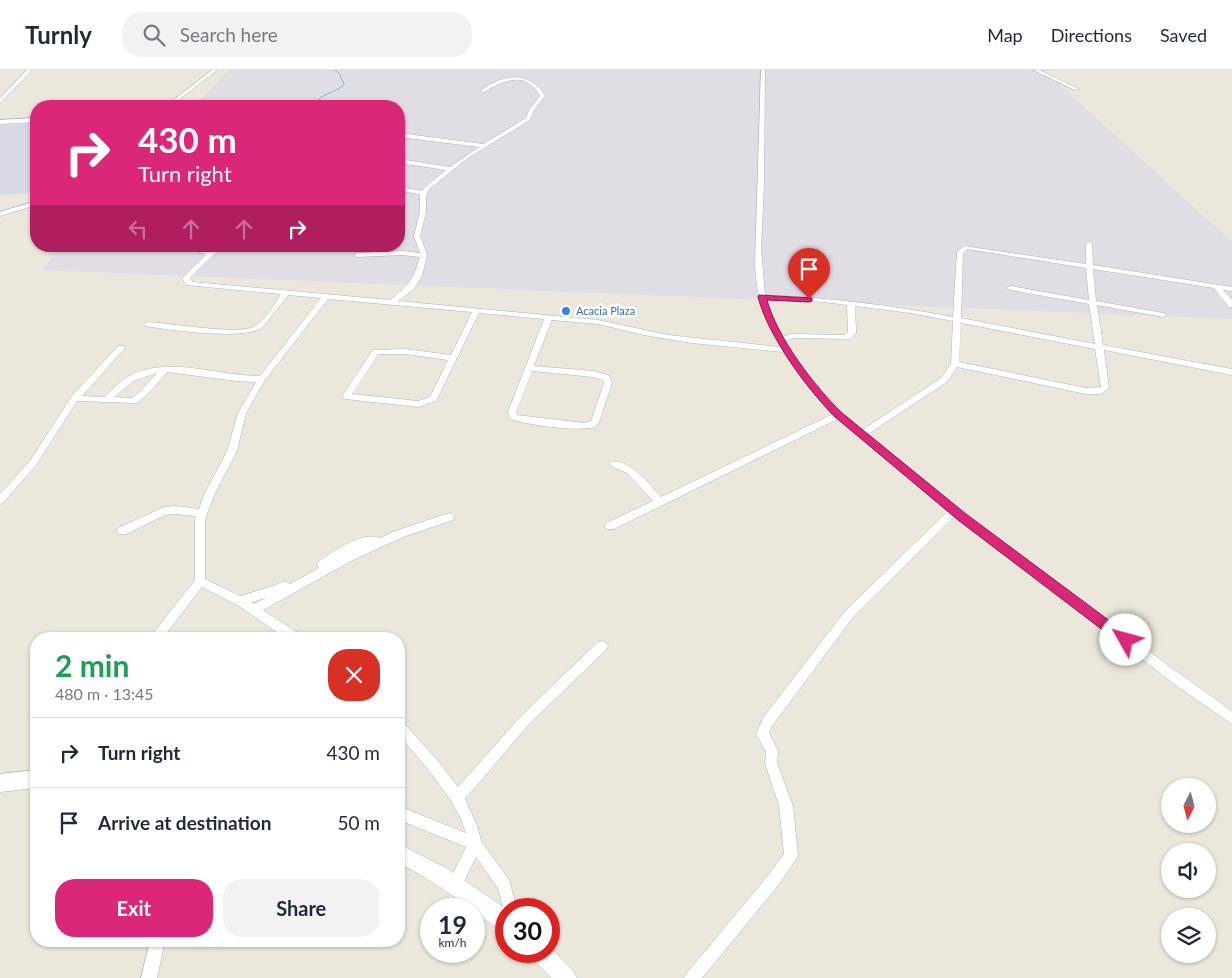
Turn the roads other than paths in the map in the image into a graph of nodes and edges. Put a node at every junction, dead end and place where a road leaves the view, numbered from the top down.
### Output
1 (30, 70) edge
2 (215, 70) edge
3 (528, 70) edge
4 (763, 70) edge
5 (1035, 70) edge
6 (528, 78) junction
7 (1077, 89) dead end
8 (482, 91) dead end
9 (176, 100) edge
10 (0, 101) edge
11 (30, 120) edge
12 (0, 122) edge
13 (405, 136) edge
14 (486, 146) junction
15 (405, 162) edge
16 (451, 168) junction
17 (405, 191) edge
18 (424, 194) junction
19 (30, 204) edge
20 (0, 214) edge
21 (1089, 244) dead end
22 (208, 252) edge
23 (215, 252) edge
24 (357, 255) dead end
25 (424, 255) junction
26 (209, 256) junction
27 (1088, 265) junction
28 (1216, 286) junction
29 (1011, 288) dead end
30 (1232, 289) edge
31 (286, 292) junction
32 (326, 296) junction
33 (762, 297) junction
34 (391, 303) junction
35 (851, 303) junction
36 (1094, 303) junction
37 (1232, 306) edge
38 (476, 312) junction
39 (1163, 315) dead end
40 (549, 317) junction
41 (958, 320) junction
42 (148, 324) dead end
43 (781, 340) junction
44 (1100, 347) junction
45 (121, 348) dead end
46 (787, 350) junction
47 (453, 358) junction
48 (954, 364) junction
49 (166, 368) junction
50 (529, 368) junction
51 (1232, 372) edge
52 (262, 380) junction
53 (75, 398) junction
54 (106, 400) junction
55 (839, 415) junction
56 (862, 434) junction
57 (614, 464) dead end
58 (0, 499) edge
59 (660, 502) junction
60 (955, 510) junction
61 (202, 513) junction
62 (449, 517) dead end
63 (610, 526) dead end
64 (122, 531) dead end
65 (384, 541) junction
66 (200, 581) junction
67 (239, 601) junction
68 (253, 610) junction
69 (160, 632) edge
70 (286, 632) edge
71 (602, 646) dead end
72 (1232, 718) edge
73 (405, 733) edge
74 (30, 780) edge
75 (0, 783) edge
76 (456, 799) junction
77 (405, 815) edge
78 (474, 842) junction
79 (405, 856) edge
80 (455, 884) junction
81 (507, 898) edge
82 (495, 913) edge
83 (157, 947) edge
84 (551, 963) edge
85 (149, 978) edge
86 (566, 978) edge
87 (692, 978) edge

1 - 10 street
2 - 9 street
3 - 6 street
4 - 33 street
5 - 7 street
6 - 8 street
6 - 14 street
11 - 12 street
13 - 14 street
14 - 16 street
15 - 16 street
16 - 18 street
17 - 18 street
18 - 25 street
19 - 20 street
21 - 27 street
22 - 26 street
23 - 26 street
24 - 25 street
25 - 34 street
26 - 31 street
27 - 28 street
27 - 36 street
27 - 41 street
28 - 30 street
28 - 37 street
29 - 36 street
31 - 32 street
31 - 42 street
32 - 34 street
32 - 52 street
33 - 35 street
33 - 43 street
34 - 38 street
35 - 41 street
35 - 43 street
36 - 39 street
36 - 44 street
38 - 40 street
38 - 47 street
40 - 46 street
40 - 50 street
41 - 44 street
41 - 48 street
43 - 46 street
44 - 48 street
44 - 51 street
45 - 53 street
46 - 55 street
47 - 47 street
48 - 56 street
49 - 52 street
49 - 54 street
49 - 54 street
50 - 50 street
52 - 61 street
53 - 54 street
53 - 58 street
55 - 56 street
55 - 59 street
56 - 60 street
57 - 59 street
59 - 63 street
60 - 72 street
60 - 87 street
61 - 64 street
61 - 66 street
62 - 65 street
65 - 67 street
65 - 68 street
66 - 67 street
66 - 69 street
67 - 68 street
68 - 70 street
71 - 76 street
73 - 76 street
74 - 75 main road
76 - 78 street
77 - 78 street
78 - 80 street
78 - 81 street
79 - 80 main road
80 - 82 main road
83 - 85 street
84 - 86 main road

